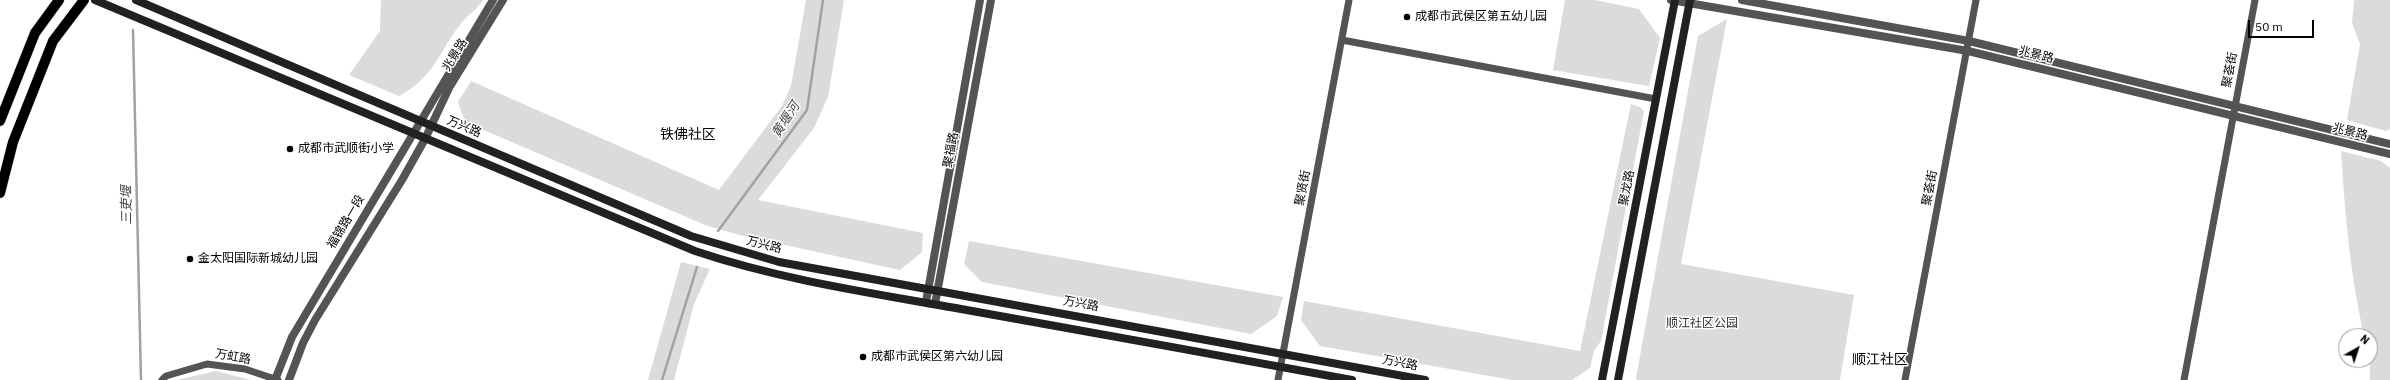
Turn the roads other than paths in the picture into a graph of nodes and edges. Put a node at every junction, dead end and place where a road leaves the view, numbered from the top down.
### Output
1 (60, 0) edge
2 (84, 0) edge
3 (95, 0) edge
4 (136, 0) edge
5 (493, 0) edge
6 (504, 0) edge
7 (980, 0) edge
8 (991, 0) edge
9 (1349, 0) edge
10 (1674, 0) edge
11 (1742, 0) edge
12 (1976, 0) edge
13 (2255, 0) edge
14 (1690, 2) edge
15 (1342, 40) junction
16 (1969, 41) junction
17 (1968, 51) junction
18 (1656, 99) junction
19 (2234, 105) junction
20 (2232, 116) junction
21 (420, 120) junction
22 (0, 121) edge
23 (430, 125) junction
24 (413, 134) junction
25 (425, 139) junction
26 (2390, 144) edge
27 (2390, 154) edge
28 (0, 193) edge
29 (928, 288) junction
30 (937, 290) junction
31 (926, 302) junction
32 (935, 304) junction
33 (1283, 353) junction
34 (1280, 366) junction
35 (162, 380) edge
36 (276, 380) edge
37 (289, 380) edge
38 (1278, 380) edge
39 (1352, 380) edge
40 (1425, 380) edge
41 (1602, 380) edge
42 (1618, 380) edge
43 (1905, 380) edge
44 (2184, 380) edge

1 - 22 main road
2 - 28 main road
3 - 24 main road
4 - 21 main road, 万兴路
5 - 21 street, 兆景路
6 - 23 street, 兆景路
7 - 29 street
8 - 30 street, 聚福路
9 - 15 street, 聚贤街
10 - 14 street, 兆景路
10 - 18 main road, 聚龙路
11 - 16 street, 兆景路
12 - 16 street, 聚荟街
13 - 19 street, 聚荟街
14 - 17 street, 兆景路
14 - 42 main road
15 - 18 street
15 - 33 street, 聚贤街
16 - 17 street, 聚荟街
16 - 19 street, 兆景路
17 - 20 street, 兆景路
17 - 43 street, 聚荟街
18 - 41 main road, 聚龙路
19 - 20 street, 聚荟街
19 - 26 street, 兆景路
20 - 27 street, 兆景路
20 - 44 street, 聚荟街
21 - 23 main road, 万兴路
21 - 24 street, 福锦路一段
23 - 25 street, 福锦路一段
23 - 29 main road, 万兴路
24 - 25 main road
24 - 36 street, 福锦路一段
25 - 31 main road
25 - 37 street, 福锦路一段
29 - 30 main road, 万兴路
29 - 31 street
30 - 32 street, 聚福路
30 - 33 main road, 万兴路
31 - 32 main road
32 - 34 main road
33 - 34 street, 聚贤街
33 - 40 main road, 万兴路
34 - 38 street, 聚贤街
34 - 39 main road
35 - 36 street, 万虹路

